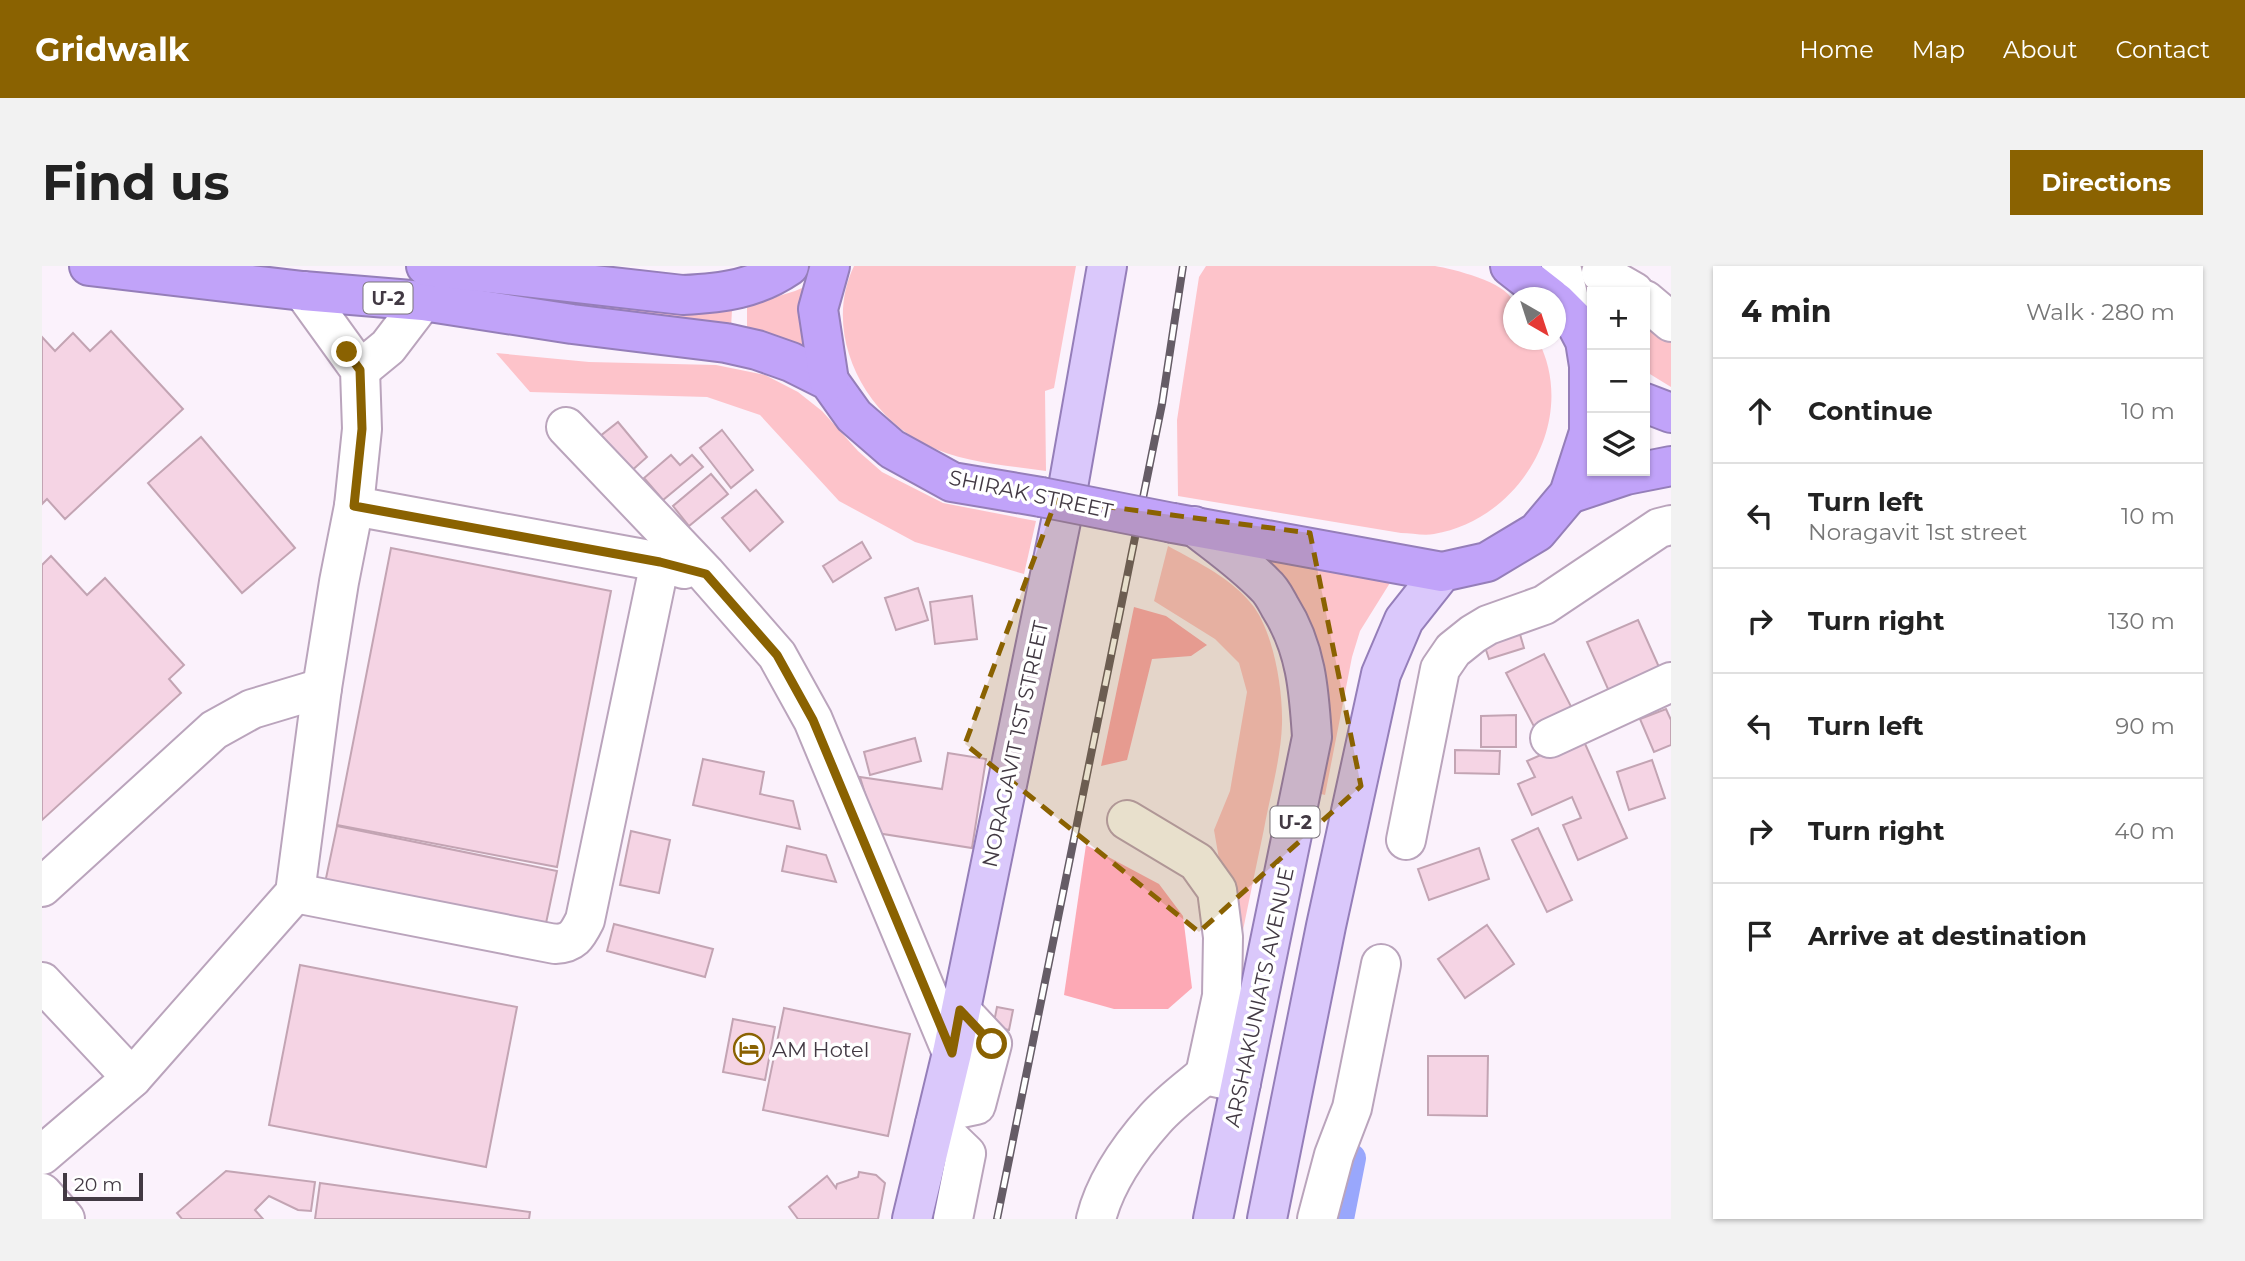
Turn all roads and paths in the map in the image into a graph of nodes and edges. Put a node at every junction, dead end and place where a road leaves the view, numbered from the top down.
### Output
1 (89, 266) edge
2 (789, 266) edge
3 (830, 266) edge
4 (1107, 266) edge
5 (1510, 266) edge
6 (1561, 266) edge
7 (1601, 272) dead end
8 (425, 283) edge
9 (1536, 287) edge
10 (1560, 287) edge
11 (1626, 287) edge
12 (303, 291) junction
13 (1650, 304) edge
14 (1566, 315) edge
15 (1671, 322) edge
16 (1587, 350) edge
17 (360, 370) junction
18 (829, 381) junction
19 (1650, 405) edge
20 (1590, 413) edge
21 (1671, 413) edge
22 (566, 427) dead end
23 (1671, 466) edge
24 (1569, 494) junction
25 (354, 506) junction
26 (1183, 525) junction
27 (1671, 525) edge
28 (660, 562) junction
29 (1443, 572) junction
30 (706, 574) junction
31 (1671, 682) edge
32 (322, 688) junction
33 (1550, 738) dead end
34 (1127, 820) dead end
35 (1406, 840) dead end
36 (42, 887) edge
37 (295, 893) junction
38 (1381, 964) dead end
39 (42, 982) edge
40 (960, 1010) junction
41 (952, 1053) junction
42 (132, 1078) junction
43 (1223, 1079) junction
44 (936, 1119) junction
45 (1283, 1143) junction
46 (1334, 1154) junction
47 (42, 1155) edge
48 (42, 1193) edge
49 (65, 1219) edge
50 (912, 1219) edge
51 (953, 1219) edge
52 (1096, 1219) edge
53 (1213, 1219) edge
54 (1267, 1219) edge
55 (1317, 1219) edge

1 - 12 highway, SHIRAK STREET / Մ-2
2 - 8 highway, SHIRAK STREET / Մ-2
3 - 18 highway, Մ-2
4 - 40 main road, NORAGAVIT 1ST STREET
5 - 9 highway
6 - 10 street
7 - 11 street
8 - 12 highway, SHIRAK STREET / Մ-2
8 - 17 street
8 - 18 highway, SHIRAK STREET / Մ-2
12 - 17 street
13 - 15 street
14 - 16 highway, SHIRAK STREET / Մ-2
17 - 25 street
18 - 26 highway, SHIRAK STREET / Մ-2, bridge
19 - 21 highway
20 - 24 highway, SHIRAK STREET / Մ-2
22 - 30 street
23 - 24 highway
24 - 29 highway, SHIRAK STREET / Մ-2
25 - 28 street
25 - 32 street
26 - 29 highway, SHIRAK STREET / Մ-2
26 - 43 main road, ARSHAKUNIATS AVENUE / Մ-2
27 - 35 street
28 - 30 street
28 - 37 street
29 - 45 main road, Մ-2
30 - 41 street
31 - 33 street
32 - 36 street
32 - 37 street
34 - 43 street
37 - 42 street
38 - 46 street
39 - 42 street
40 - 41 main road, NORAGAVIT 1ST STREET
40 - 44 street
41 - 44 main road, NORAGAVIT 1ST STREET
42 - 47 street
43 - 52 street
43 - 53 main road, ARSHAKUNIATS AVENUE / Մ-2
44 - 50 main road, NORAGAVIT 1ST STREET
44 - 51 street
45 - 46 street
45 - 54 main road, Մ-2
46 - 55 street
48 - 49 street

